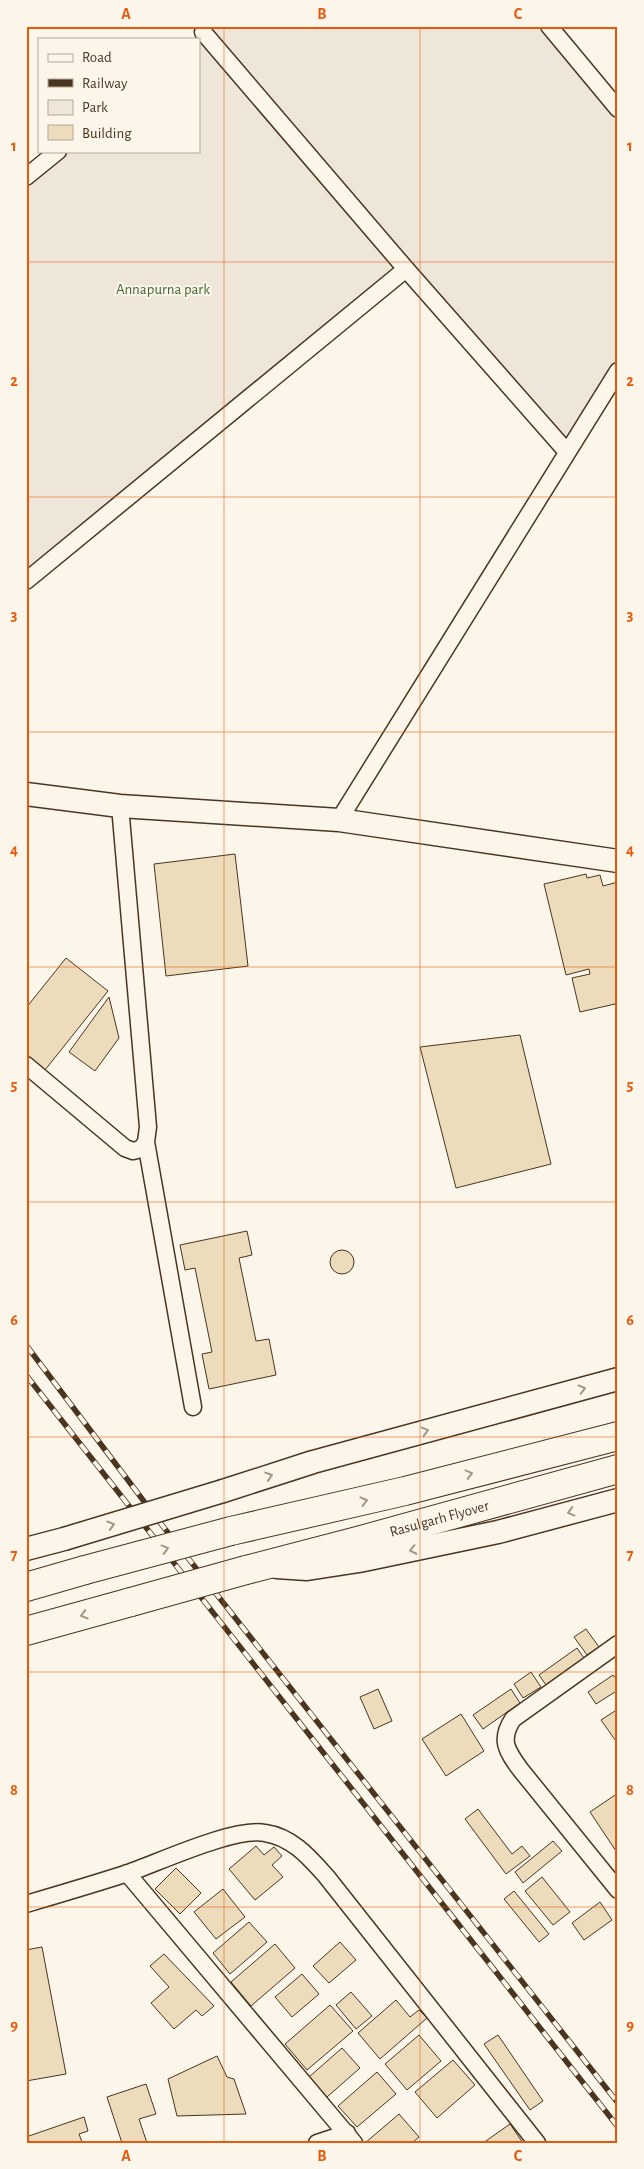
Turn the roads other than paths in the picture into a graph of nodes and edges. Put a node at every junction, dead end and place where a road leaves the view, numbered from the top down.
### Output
1 (549, 26) edge
2 (203, 32) edge
3 (618, 109) edge
4 (57, 152) edge
5 (26, 177) edge
6 (406, 269) junction
7 (618, 371) edge
8 (567, 452) junction
9 (26, 581) edge
10 (26, 794) edge
11 (120, 806) junction
12 (338, 820) junction
13 (618, 860) edge
14 (26, 1065) edge
15 (146, 1142) junction
16 (618, 1379) edge
17 (193, 1407) dead end
18 (618, 1436) edge
19 (618, 1469) edge
20 (618, 1500) edge
21 (26, 1549) edge
22 (254, 1568) junction
23 (26, 1587) edge
24 (26, 1631) edge
25 (618, 1644) edge
26 (127, 1873) junction
27 (618, 1890) edge
28 (26, 1904) edge
29 (350, 2138) edge
30 (317, 2143) edge
31 (537, 2143) edge

1 - 3 street
2 - 6 street
4 - 5 street
6 - 8 street
6 - 9 street
7 - 8 street
8 - 12 street
10 - 11 street
11 - 12 street
11 - 15 street
12 - 13 street
14 - 15 street
15 - 17 street
21 -> 16 street, bridge
23 -> 18 highway, bridge
19 - 22 highway, Rasulgarh Flyover
20 -> 22 street
22 -> 24 highway, Rasulgarh Flyover, bridge
25 - 27 street
26 - 28 street
26 - 29 street
26 - 31 street
29 - 30 street

